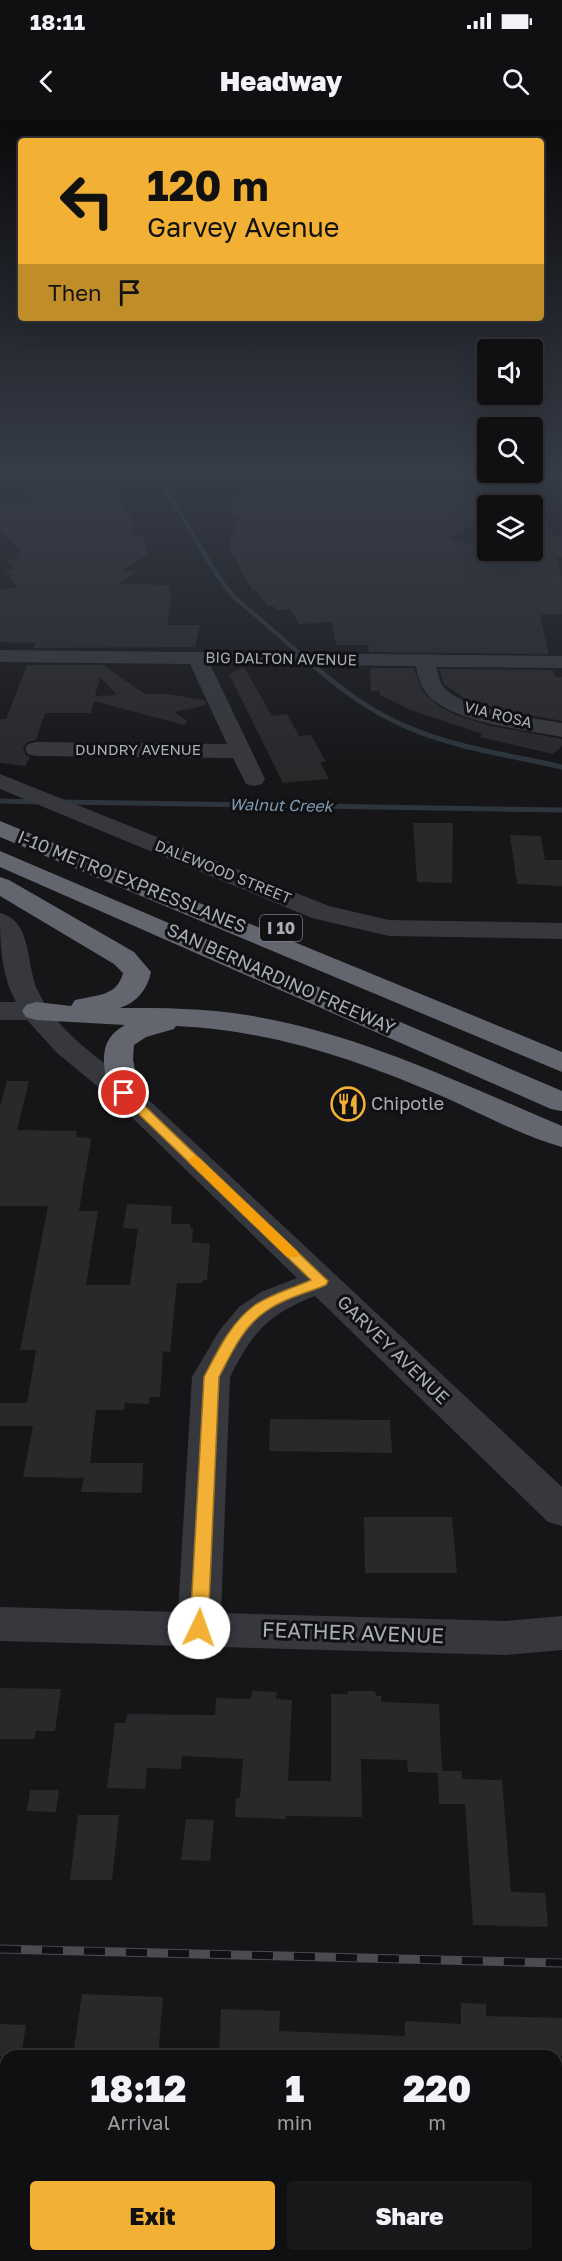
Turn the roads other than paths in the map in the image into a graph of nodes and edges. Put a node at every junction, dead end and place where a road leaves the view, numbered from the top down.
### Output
1 (0, 656) edge
2 (197, 658) junction
3 (424, 660) junction
4 (562, 662) edge
5 (562, 730) edge
6 (36, 750) dead end
7 (240, 751) junction
8 (254, 779) dead end
9 (0, 781) edge
10 (0, 813) edge
11 (0, 828) edge
12 (0, 844) edge
13 (10, 862) edge
14 (0, 885) edge
15 (0, 921) edge
16 (562, 932) edge
17 (0, 1011) edge
18 (36, 1011) junction
19 (211, 1021) junction
20 (562, 1043) edge
21 (562, 1063) edge
22 (124, 1093) junction
23 (562, 1102) edge
24 (562, 1137) edge
25 (321, 1281) junction
26 (562, 1510) edge
27 (0, 1624) edge
28 (199, 1628) junction
29 (562, 1633) edge

1 - 2 street, BIG DALTON AVENUE
2 - 3 street, BIG DALTON AVENUE
2 - 7 street
3 - 4 street, BIG DALTON AVENUE
3 - 5 street, VIA ROSA
6 - 7 street, DUNDRY AVENUE
7 - 8 street
9 - 16 street, DALEWOOD STREET
10 - 20 highway, I 10
11 - 21 highway, I-10 METRO EXPRESSLANES
12 - 13 highway, I-10 METRO EXPRESSLANES
13 - 23 highway, SAN BERNARDINO FREEWAY / I 10
14 - 18 highway
15 - 18 street, GARVEY AVENUE
17 - 18 street
18 - 19 highway
18 - 22 street, GARVEY AVENUE
19 - 22 highway
19 - 24 highway
22 - 25 street, GARVEY AVENUE
25 - 26 street, GARVEY AVENUE
25 - 28 street
27 - 28 street, FEATHER AVENUE
28 - 29 street, FEATHER AVENUE

